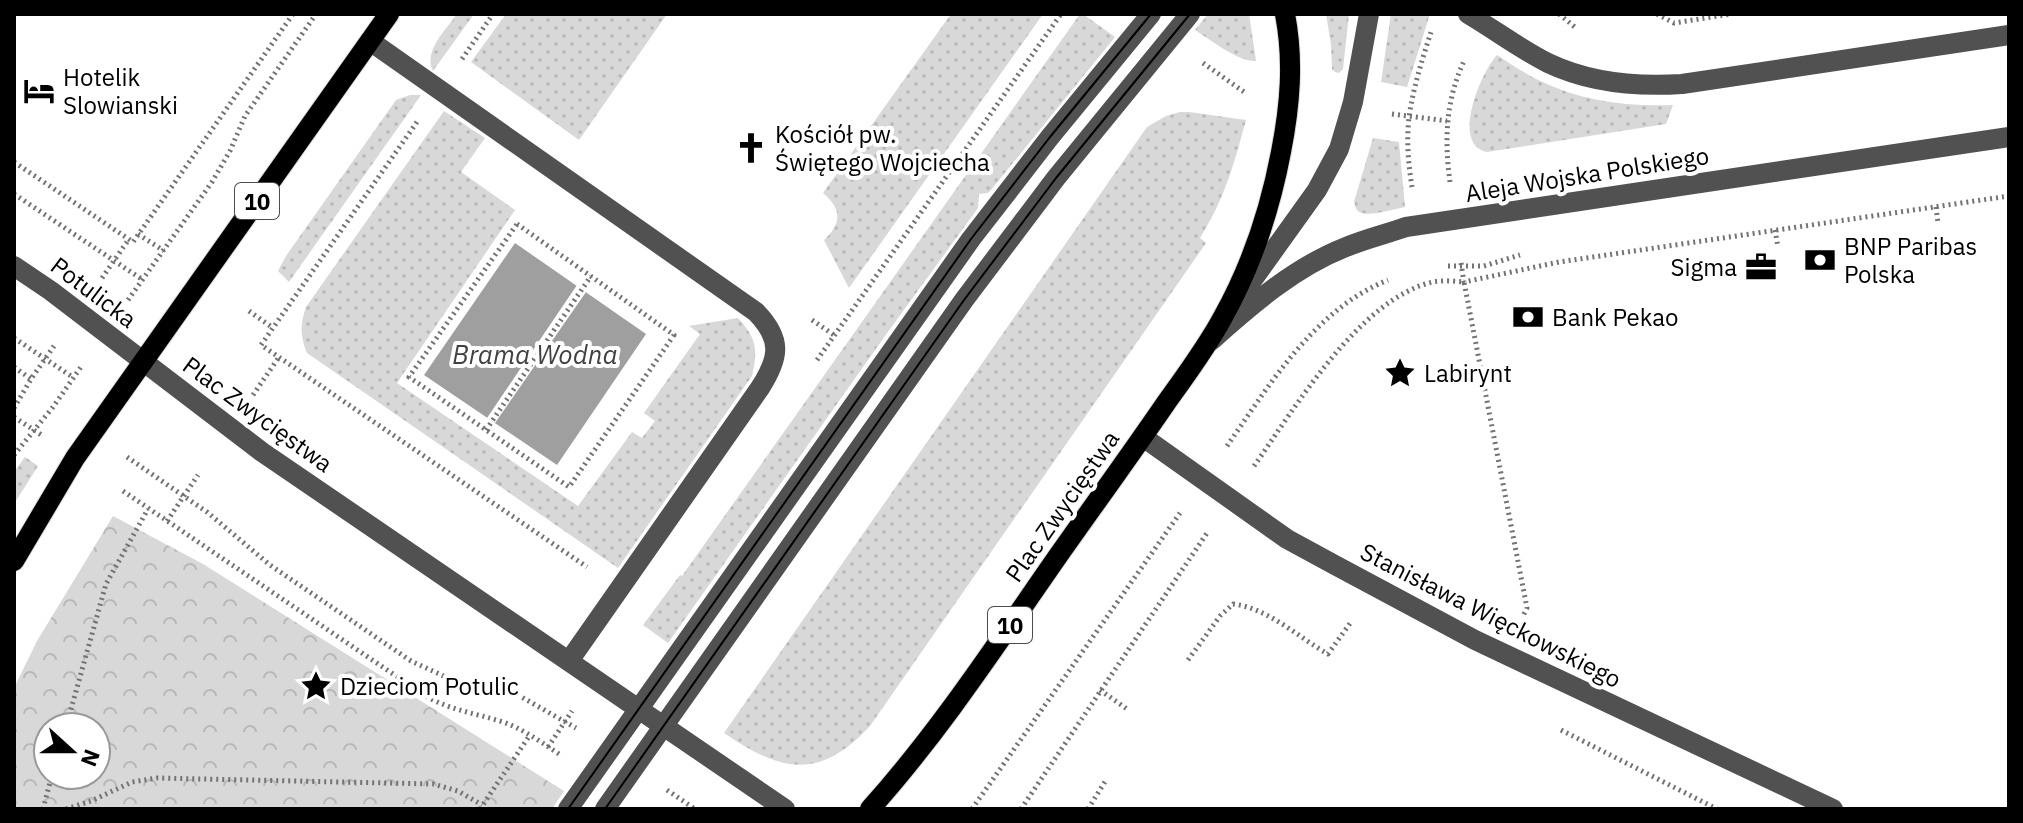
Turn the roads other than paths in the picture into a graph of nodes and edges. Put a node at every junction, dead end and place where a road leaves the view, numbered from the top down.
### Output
1 (389, 14) edge
2 (1151, 14) edge
3 (1190, 14) edge
4 (1285, 14) edge
5 (1369, 14) edge
6 (1468, 14) edge
7 (2009, 35) edge
8 (370, 41) junction
9 (2009, 137) edge
10 (14, 266) edge
11 (1206, 345) junction
12 (143, 361) junction
13 (1143, 437) junction
14 (14, 561) edge
15 (569, 661) junction
16 (638, 708) junction
17 (664, 726) junction
18 (568, 809) edge
19 (605, 809) edge
20 (785, 809) edge
21 (870, 809) edge
22 (1833, 809) edge

1 - 8 main road, Plac Zwycięstwa / 10
2 - 16 street
3 - 17 street
4 - 11 main road, Plac Zwycięstwa / 10
5 - 11 street, Plac Zwycięstwa
6 - 7 street
8 - 12 main road, Plac Zwycięstwa / 10
8 - 15 street
9 - 11 street, Aleja Wojska Polskiego
10 - 12 street, Potulicka
11 - 13 main road, Plac Zwycięstwa / 10
12 - 14 main road, Plac Zwycięstwa / 10
12 - 15 street, Plac Zwycięstwa
13 - 21 main road, Plac Zwycięstwa / 10
13 - 22 street, Stanisława Więckowskiego
15 - 16 street
16 - 17 street
16 - 18 street
17 - 19 street
17 - 20 street

